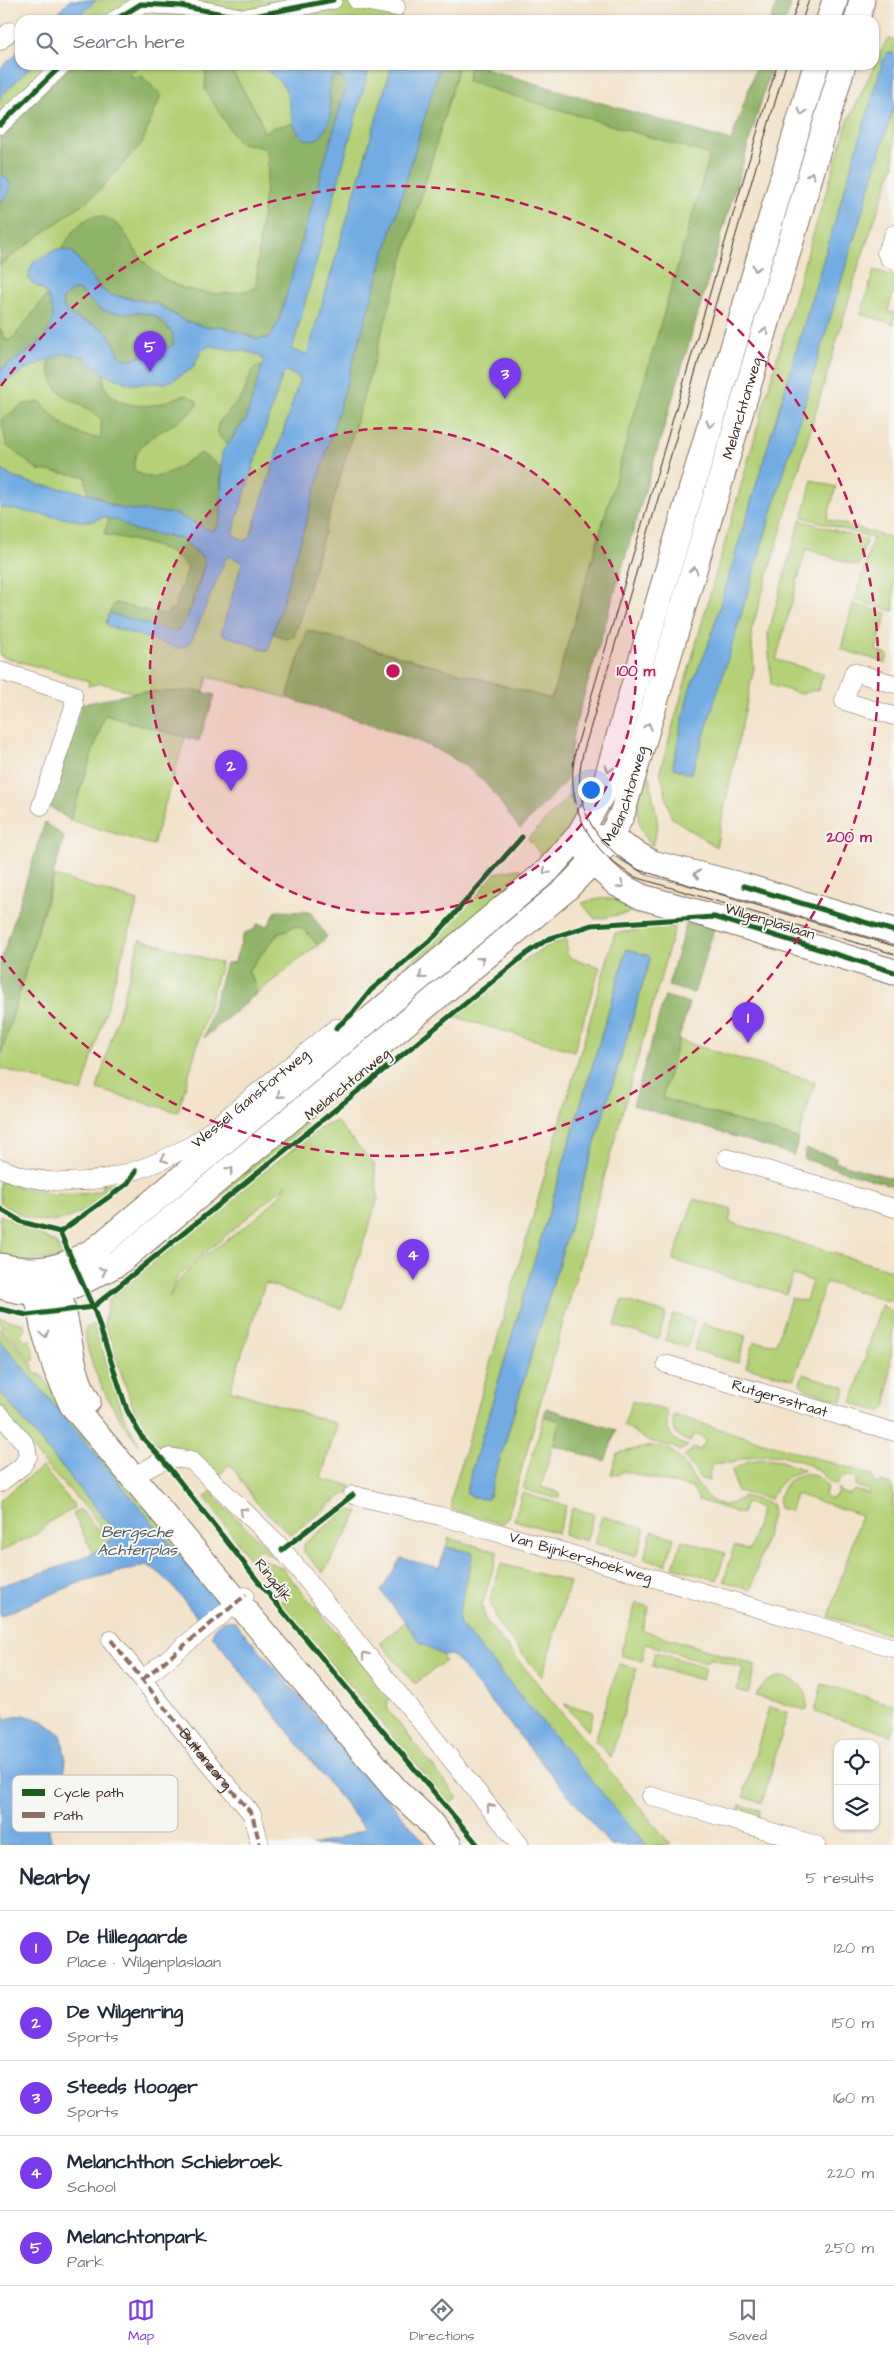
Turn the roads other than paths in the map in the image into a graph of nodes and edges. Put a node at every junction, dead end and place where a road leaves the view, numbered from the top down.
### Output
1 (333, 0) edge
2 (357, 0) edge
3 (835, 0) edge
4 (862, 0) edge
5 (396, 8) dead end
6 (123, 15) edge
7 (228, 15) edge
8 (259, 15) edge
9 (830, 15) edge
10 (858, 15) edge
11 (57, 70) edge
12 (815, 70) edge
13 (842, 70) edge
14 (0, 125) edge
15 (894, 234) edge
16 (894, 260) edge
17 (0, 671) edge
18 (894, 684) edge
19 (894, 716) edge
20 (41, 806) dead end
21 (579, 836) junction
22 (611, 839) junction
23 (593, 862) junction
24 (894, 931) edge
25 (894, 972) edge
26 (360, 1027) junction
27 (727, 1158) dead end
28 (0, 1168) edge
29 (894, 1208) edge
30 (0, 1266) edge
31 (48, 1270) junction
32 (0, 1286) edge
33 (48, 1293) junction
34 (666, 1364) dead end
35 (0, 1414) edge
36 (894, 1432) edge
37 (147, 1470) junction
38 (0, 1483) edge
39 (353, 1495) dead end
40 (238, 1602) junction
41 (111, 1640) dead end
42 (894, 1648) edge
43 (142, 1679) junction
44 (651, 1796) dead end
45 (260, 1845) edge
46 (449, 1845) edge
47 (520, 1845) edge
48 (816, 1845) edge

1 - 8 street
2 - 5 street
3 - 9 street
4 - 10 street
6 - 7 street
11 - 14 street
12 -> 21 street, Melanchtonweg
22 -> 13 street, Melanchtonweg
15 - 16 street
17 - 20 street
18 - 19 street
21 - 22 street, Wilgenplaslaan
21 - 23 street, Wilgenplaslaan
21 -> 26 street, Melanchtonweg
22 - 23 street, Melanchtonweg
24 -> 22 street, Wilgenplaslaan
23 -> 25 street, Wilgenplaslaan
33 -> 23 street, Melanchtonweg
26 -> 28 street, Wessel Gansfortweg
26 -> 31 street, Melanchtonweg
27 - 29 street
30 - 31 street
31 - 33 street
32 - 33 street
33 - 37 street
34 - 36 street, Rutgersstraat
35 - 38 street
37 - 40 street
47 -> 37 street, Ringdijk
39 - 42 street, Van Bijnkershoekweg
40 - 43 street
40 - 46 street
41 - 43 street, Buitenzorg
43 - 45 street, Buitenzorg
44 - 48 street

